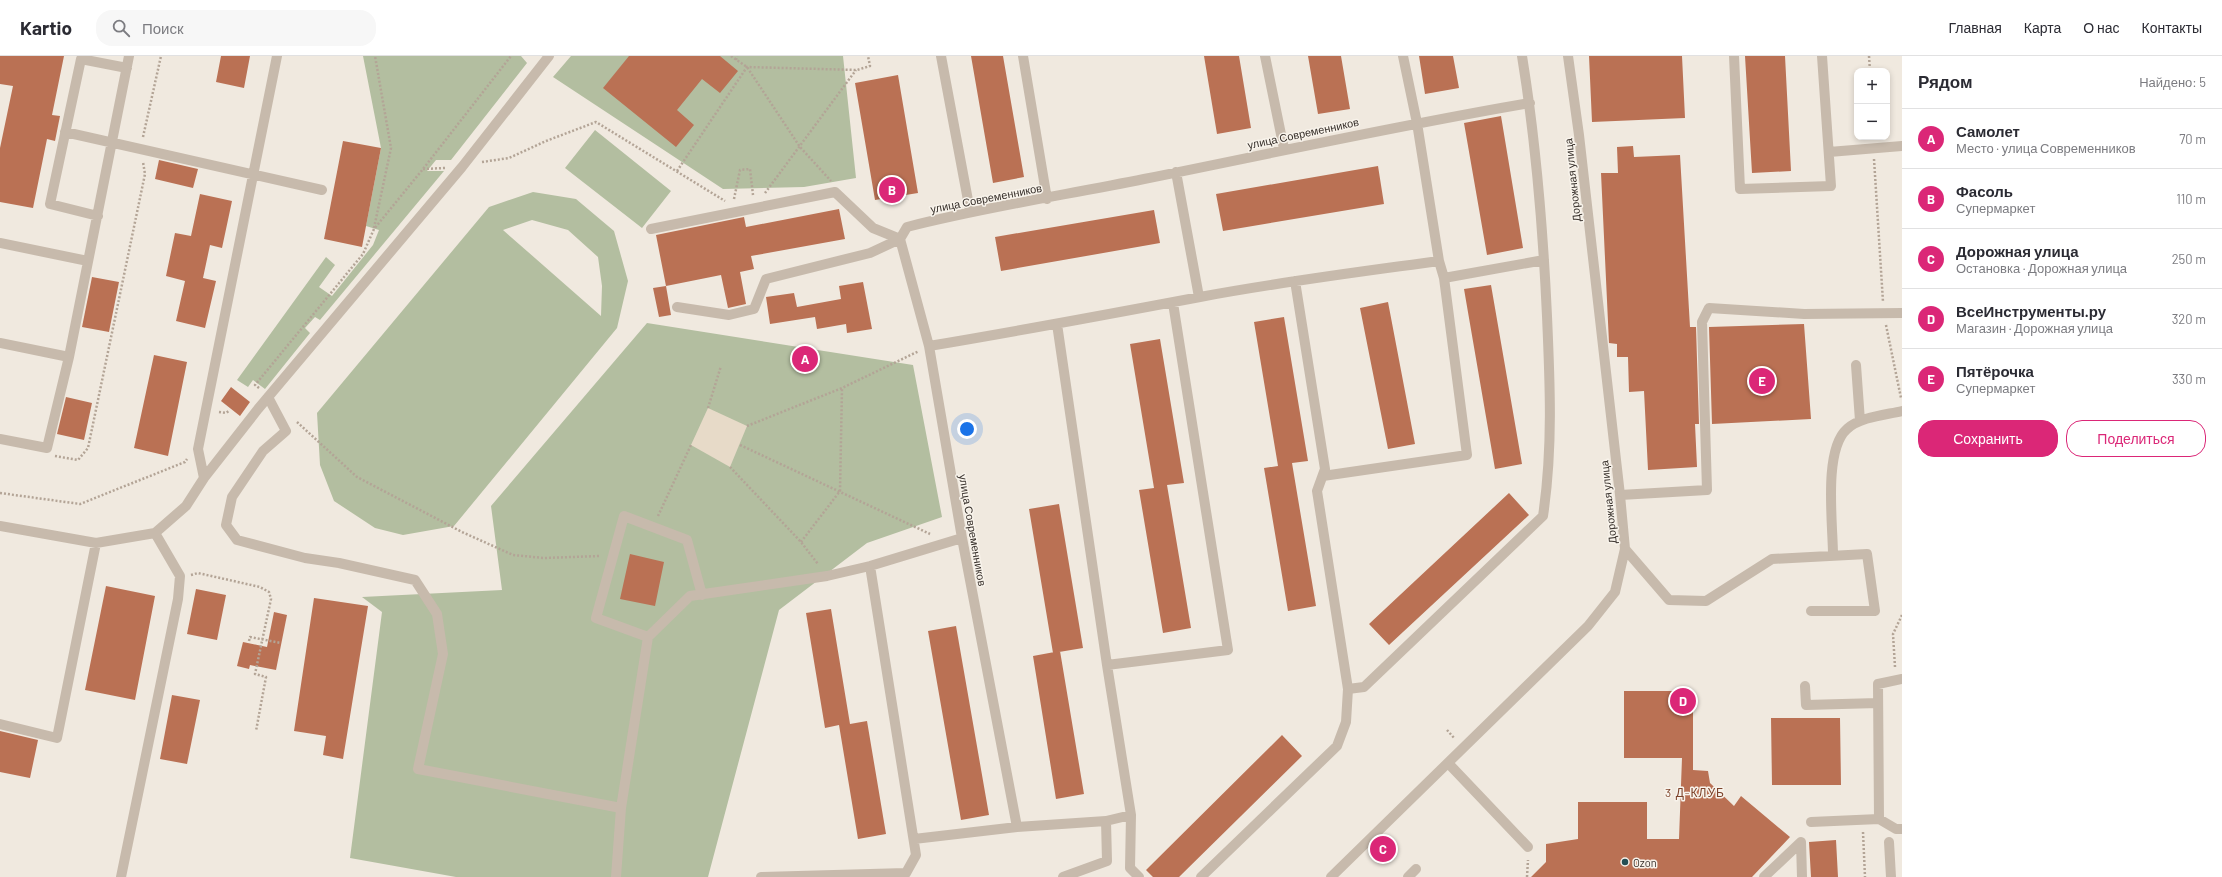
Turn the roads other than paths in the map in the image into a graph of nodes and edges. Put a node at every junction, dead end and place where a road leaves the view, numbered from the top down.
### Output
1 (129, 56) edge
2 (277, 56) edge
3 (549, 56) edge
4 (941, 56) edge
5 (1023, 56) edge
6 (1265, 56) edge
7 (1403, 56) edge
8 (1522, 56) edge
9 (1568, 56) edge
10 (1734, 56) edge
11 (1822, 56) edge
12 (127, 68) junction
13 (1530, 103) junction
14 (1417, 123) junction
15 (65, 132) junction
16 (112, 142) junction
17 (1902, 146) edge
18 (1284, 149) junction
19 (1829, 152) junction
20 (1176, 172) junction
21 (253, 175) junction
22 (322, 190) dead end
23 (1047, 198) junction
24 (970, 211) junction
25 (98, 216) junction
26 (651, 229) dead end
27 (900, 239) junction
28 (0, 243) edge
29 (1544, 260) junction
30 (88, 262) junction
31 (1439, 262) junction
32 (1444, 278) junction
33 (1295, 281) junction
34 (1199, 297) junction
35 (1173, 303) junction
36 (678, 307) dead end
37 (1902, 313) edge
38 (1057, 324) junction
39 (0, 343) edge
40 (929, 346) junction
41 (69, 357) junction
42 (1856, 365) dead end
43 (268, 397) junction
44 (1902, 411) edge
45 (1860, 421) junction
46 (0, 439) edge
47 (1322, 476) junction
48 (204, 478) junction
49 (1620, 495) junction
50 (0, 526) edge
51 (155, 533) junction
52 (962, 538) junction
53 (96, 543) junction
54 (1625, 549) junction
55 (1833, 555) junction
56 (870, 566) junction
57 (702, 595) junction
58 (1811, 611) dead end
59 (648, 638) junction
60 (1107, 665) junction
61 (1899, 679) edge
62 (1805, 686) dead end
63 (1348, 689) junction
64 (1878, 703) junction
65 (0, 724) edge
66 (1448, 763) junction
67 (622, 808) junction
68 (1131, 815) junction
69 (1879, 819) junction
70 (1106, 821) junction
71 (1811, 822) dead end
72 (1017, 827) junction
73 (1902, 829) edge
74 (914, 838) junction
75 (1889, 842) dead end
76 (1528, 847) dead end
77 (1416, 869) dead end
78 (121, 877) edge
79 (616, 877) edge
80 (761, 877) edge
81 (1063, 877) edge
82 (1139, 877) edge
83 (1201, 877) edge
84 (1331, 877) edge
85 (1408, 877) edge
86 (1764, 877) edge
87 (1802, 877) edge
88 (1891, 877) edge

1 - 12 street
2 - 21 street
3 - 43 street
4 - 24 street
5 - 23 street
6 - 18 street
7 - 14 street
8 - 13 street
9 - 49 street, Дорожная улица
10 - 19 street
11 - 19 street
12 - 15 street
12 - 16 street
13 - 14 street, улица Современников
13 - 29 street
14 - 18 street, улица Современников
14 - 31 street
15 - 16 street
15 - 25 street
16 - 21 street
16 - 25 street
17 - 19 street
18 - 20 street, улица Современников
20 - 23 street, улица Современников
20 - 34 street
21 - 22 street
21 - 48 street
23 - 24 street, улица Современников
24 - 27 street, улица Современников
25 - 30 street
26 - 27 street
27 - 36 street
27 - 40 street, улица Современников
28 - 30 street
29 - 32 street
29 - 63 street
30 - 41 street
31 - 32 street
31 - 33 street
32 - 47 street
33 - 34 street
33 - 47 street
34 - 35 street
35 - 38 street
35 - 60 street
37 - 49 street
38 - 40 street
38 - 60 street
39 - 41 street
40 - 52 street, улица Современников
41 - 46 street
42 - 45 street
43 - 48 street
43 - 67 street
44 - 45 street
45 - 55 street
47 - 63 street
48 - 51 street
49 - 54 street, Дорожная улица
50 - 53 street
51 - 53 street
51 - 78 street
52 - 56 street
52 - 72 street, улица Современников
53 - 65 street
54 - 55 street
54 - 66 street, Дорожная улица
55 - 58 street
56 - 57 street
56 - 74 street
57 - 59 street
57 - 59 street
59 - 67 street
60 - 68 street
61 - 64 street
62 - 64 street
63 - 83 street
64 - 69 street
66 - 76 street
66 - 84 street, Дорожная улица
67 - 79 street
68 - 70 street
68 - 82 street
69 - 71 street
69 - 73 street
70 - 72 street
70 - 81 street
72 - 74 street
74 - 80 street
75 - 88 street
77 - 85 street
86 - 87 street

